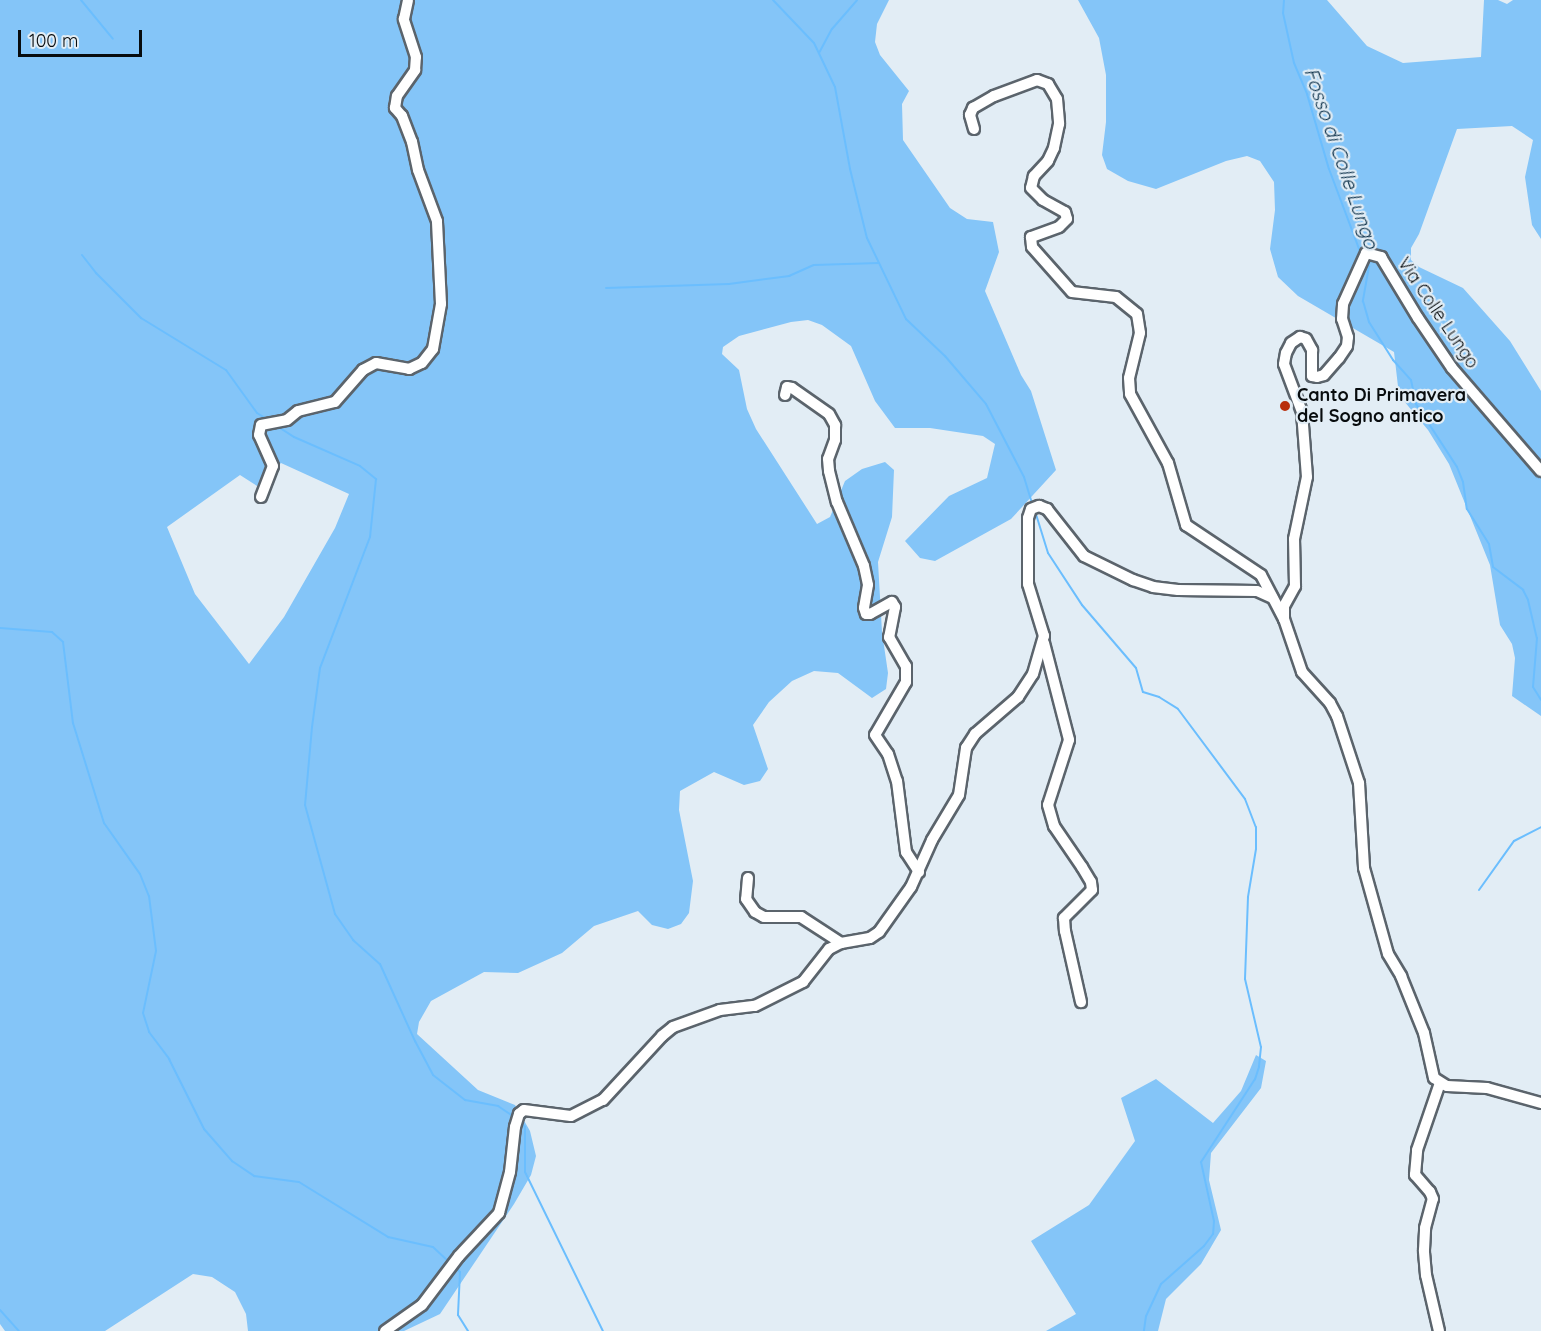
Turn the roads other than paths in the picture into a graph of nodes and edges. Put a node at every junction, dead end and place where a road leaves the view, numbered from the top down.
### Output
1 (408, 0) edge
2 (974, 129) dead end
3 (785, 395) dead end
4 (1541, 471) edge
5 (261, 497) dead end
6 (1273, 597) junction
7 (1284, 619) junction
8 (1044, 643) junction
9 (919, 872) junction
10 (748, 878) dead end
11 (841, 943) junction
12 (1081, 1002) dead end
13 (1440, 1083) junction
14 (1541, 1103) edge
15 (385, 1331) edge
16 (1439, 1331) edge

1 - 5 street
2 - 6 street
3 - 9 street
4 - 7 street, Via Colle Lungo
6 - 7 street
6 - 8 street
7 - 13 street
8 - 9 street
8 - 12 street
9 - 11 street
10 - 11 street
11 - 15 street
13 - 14 street
13 - 16 street

